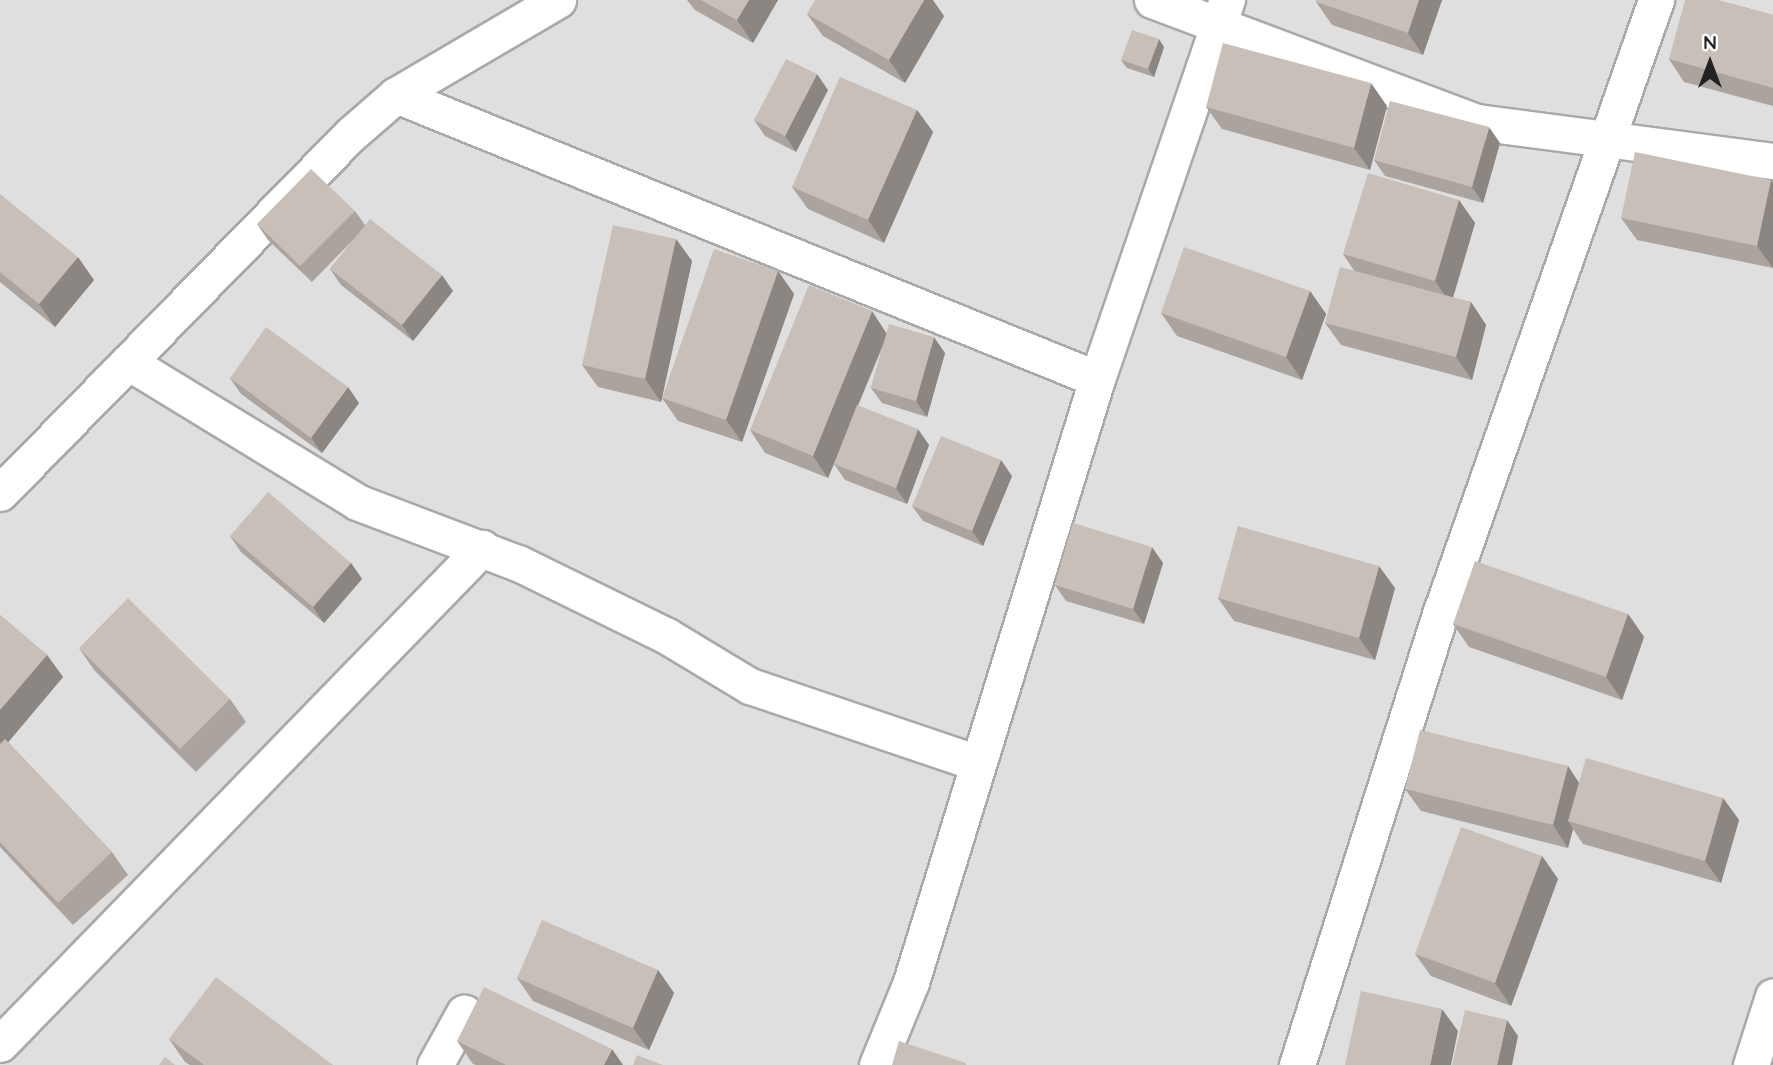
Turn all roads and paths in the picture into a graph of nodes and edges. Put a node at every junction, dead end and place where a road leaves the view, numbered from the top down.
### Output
1 (558, 0) edge
2 (1152, 0) edge
3 (1656, 0) edge
4 (1223, 13) edge
5 (396, 95) junction
6 (1610, 144) junction
7 (1773, 161) edge
8 (128, 362) junction
9 (1097, 379) junction
10 (0, 493) edge
11 (482, 548) junction
12 (978, 763) junction
13 (1773, 996) edge
14 (464, 1013) dead end
15 (0, 1044) edge
16 (435, 1065) edge
17 (877, 1065) edge
18 (1297, 1065) edge
19 (1751, 1065) edge

1 - 5 street
2 - 4 street
3 - 6 street
4 - 6 street
4 - 9 street
5 - 8 street
5 - 9 street
6 - 7 street
6 - 18 street
8 - 10 street
8 - 11 street
9 - 12 street
11 - 12 street
11 - 15 street
12 - 17 street
13 - 19 street
14 - 16 street

